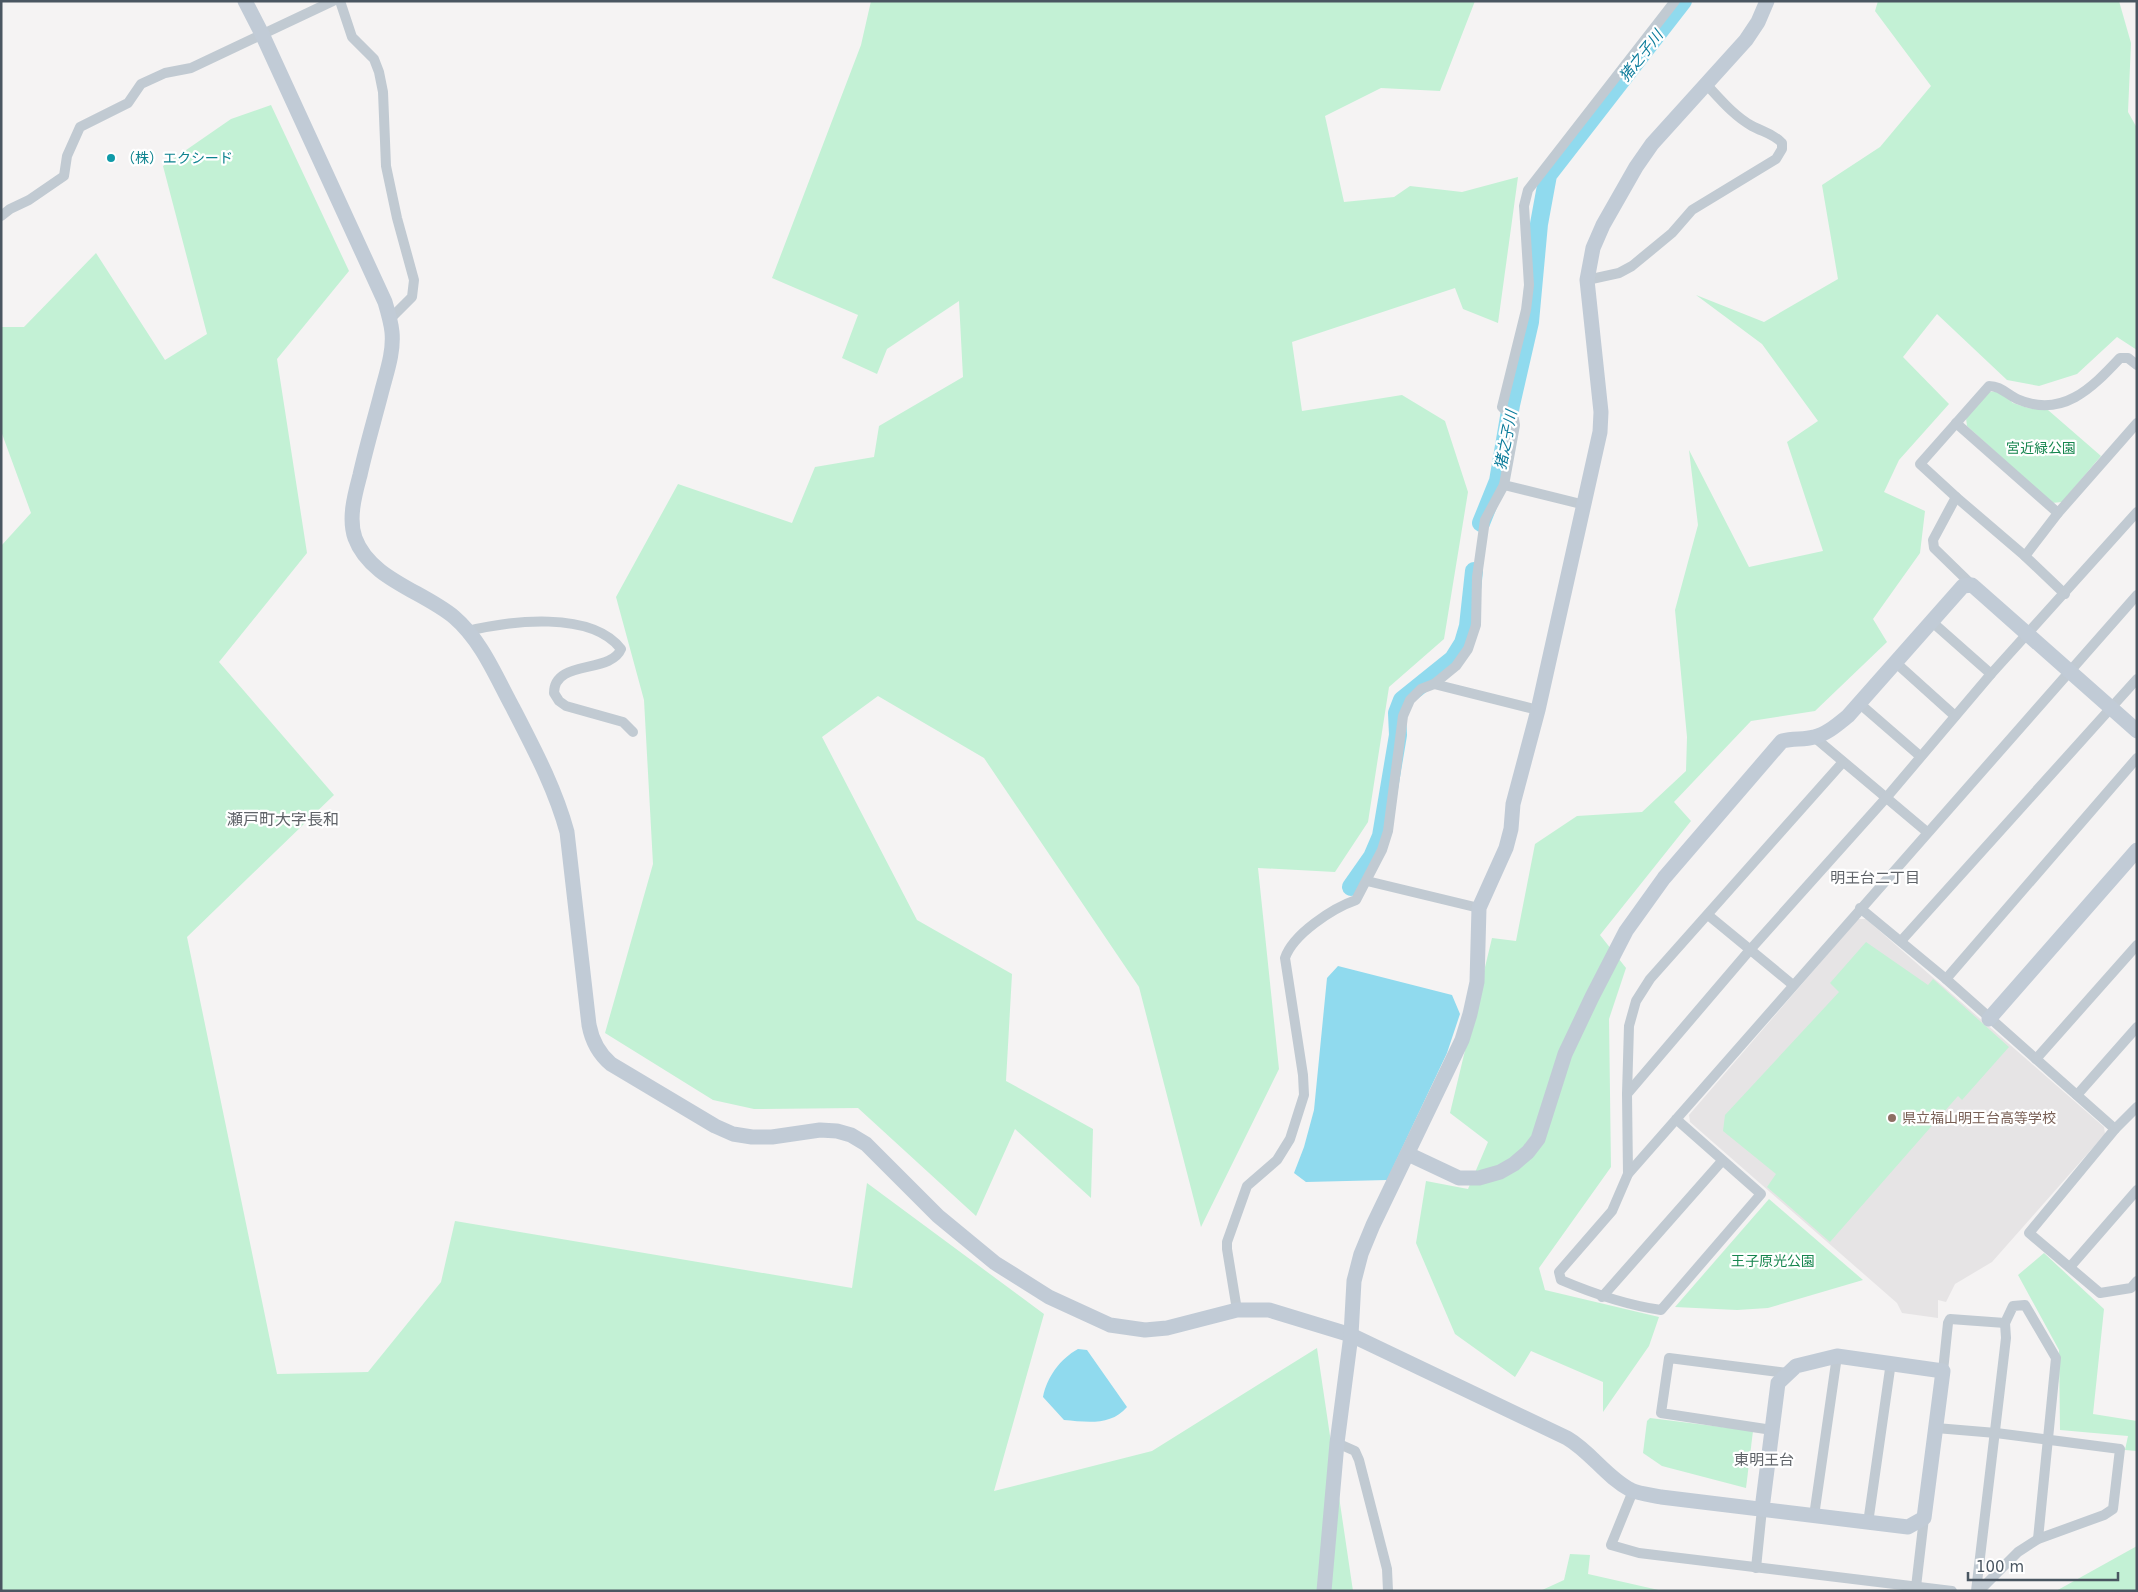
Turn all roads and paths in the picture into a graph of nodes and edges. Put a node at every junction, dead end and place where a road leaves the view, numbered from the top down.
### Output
1 (245, 1) edge
2 (333, 1) edge
3 (340, 1) edge
4 (1675, 1) edge
5 (1767, 1) edge
6 (262, 34) junction
7 (1706, 84) junction
8 (1, 216) edge
9 (1587, 280) junction
10 (390, 318) junction
11 (2137, 365) edge
12 (1956, 423) junction
13 (2137, 424) edge
14 (1504, 485) junction
15 (1956, 498) junction
16 (1585, 505) junction
17 (2137, 512) edge
18 (2058, 513) junction
19 (2024, 556) junction
20 (1972, 585) junction
21 (2065, 594) junction
22 (2137, 595) edge
23 (1931, 621) junction
24 (468, 631) junction
25 (2028, 635) junction
26 (1895, 662) junction
27 (2069, 670) junction
28 (1992, 674) junction
29 (2137, 678) edge
30 (1434, 684) junction
31 (1860, 704) junction
32 (2110, 709) junction
33 (1538, 710) junction
34 (1955, 716) junction
35 (2137, 731) edge
36 (633, 732) dead end
37 (1814, 737) junction
38 (1920, 756) junction
39 (2137, 758) edge
40 (1843, 762) junction
41 (1886, 798) junction
42 (1927, 832) junction
43 (2137, 850) edge
44 (1367, 881) junction
45 (1479, 908) junction
46 (1860, 908) junction
47 (1708, 914) junction
48 (1901, 941) junction
49 (2137, 945) edge
50 (1750, 951) junction
51 (1946, 979) junction
52 (1793, 985) junction
53 (1989, 1019) junction
54 (2137, 1027) edge
55 (2036, 1059) junction
56 (1627, 1094) junction
57 (2077, 1096) junction
58 (2137, 1107) edge
59 (1676, 1118) junction
60 (2115, 1129) junction
61 (1408, 1154) junction
62 (1722, 1161) junction
63 (1628, 1174) junction
64 (2137, 1190) edge
65 (2070, 1267) junction
66 (2135, 1285) edge
67 (1602, 1297) junction
68 (1237, 1310) junction
69 (2005, 1323) junction
70 (1351, 1335) junction
71 (1837, 1356) junction
72 (1891, 1362) junction
73 (1943, 1371) junction
74 (1787, 1373) junction
75 (1936, 1428) junction
76 (1772, 1430) junction
77 (1996, 1433) junction
78 (2047, 1441) junction
79 (1337, 1443) junction
80 (1633, 1491) junction
81 (1762, 1509) junction
82 (1814, 1516) junction
83 (1924, 1518) junction
84 (1868, 1523) junction
85 (2038, 1538) junction
86 (1756, 1568) junction
87 (1916, 1587) junction
88 (1324, 1591) edge
89 (1388, 1591) edge
90 (1952, 1591) edge
91 (1977, 1591) edge

1 - 6 street
2 - 6 street
3 - 10 street
4 - 14 street
5 - 7 street
6 - 8 street
6 - 10 street
7 - 9 street
7 - 9 street
9 - 16 street
10 - 24 street
11 - 12 street
12 - 15 street
12 - 18 street
13 - 18 street
14 - 16 street
14 - 30 street
15 - 19 street
15 - 20 street
16 - 33 street
17 - 21 street
18 - 19 street
19 - 21 street
20 - 23 street
20 - 25 street
21 - 25 street
22 - 27 street
23 - 26 street
23 - 28 street
24 - 36 street
24 - 68 street
25 - 27 street
25 - 28 street
26 - 31 street
26 - 34 street
27 - 32 street
27 - 42 street
28 - 34 street
29 - 32 street
30 - 33 street
30 - 44 street
31 - 37 street
31 - 38 street
32 - 35 street
32 - 48 street
33 - 45 street
34 - 38 street
37 - 40 street
37 - 61 street
38 - 41 street
39 - 51 street
40 - 41 street
40 - 47 street
41 - 42 street
41 - 50 street
42 - 46 street
43 - 53 street
44 - 45 street
44 - 68 street
45 - 61 street
46 - 48 street
46 - 52 street
47 - 50 street
47 - 56 street
48 - 51 street
49 - 55 street
50 - 52 street
50 - 56 street
51 - 53 street
52 - 59 street
53 - 55 street
54 - 57 street
55 - 57 street
56 - 63 street
57 - 60 street
58 - 60 street
59 - 62 street
59 - 63 street
60 - 65 street
61 - 70 street
62 - 67 street
62 - 67 street
63 - 67 street
64 - 65 street
65 - 66 street
68 - 70 street
69 - 73 street
69 - 77 street
69 - 78 street
70 - 79 street
70 - 80 street
71 - 72 street
71 - 74 street
71 - 82 street
72 - 73 street
72 - 84 street
73 - 75 street
74 - 76 street
74 - 76 street
75 - 77 street
75 - 83 street
76 - 81 street
77 - 78 street
77 - 91 street
78 - 85 street
78 - 85 street
79 - 88 street
79 - 89 street
80 - 81 street
80 - 86 street
81 - 82 street
81 - 86 street
82 - 84 street
83 - 84 street
83 - 87 street
85 - 91 street
86 - 87 street
87 - 90 street

